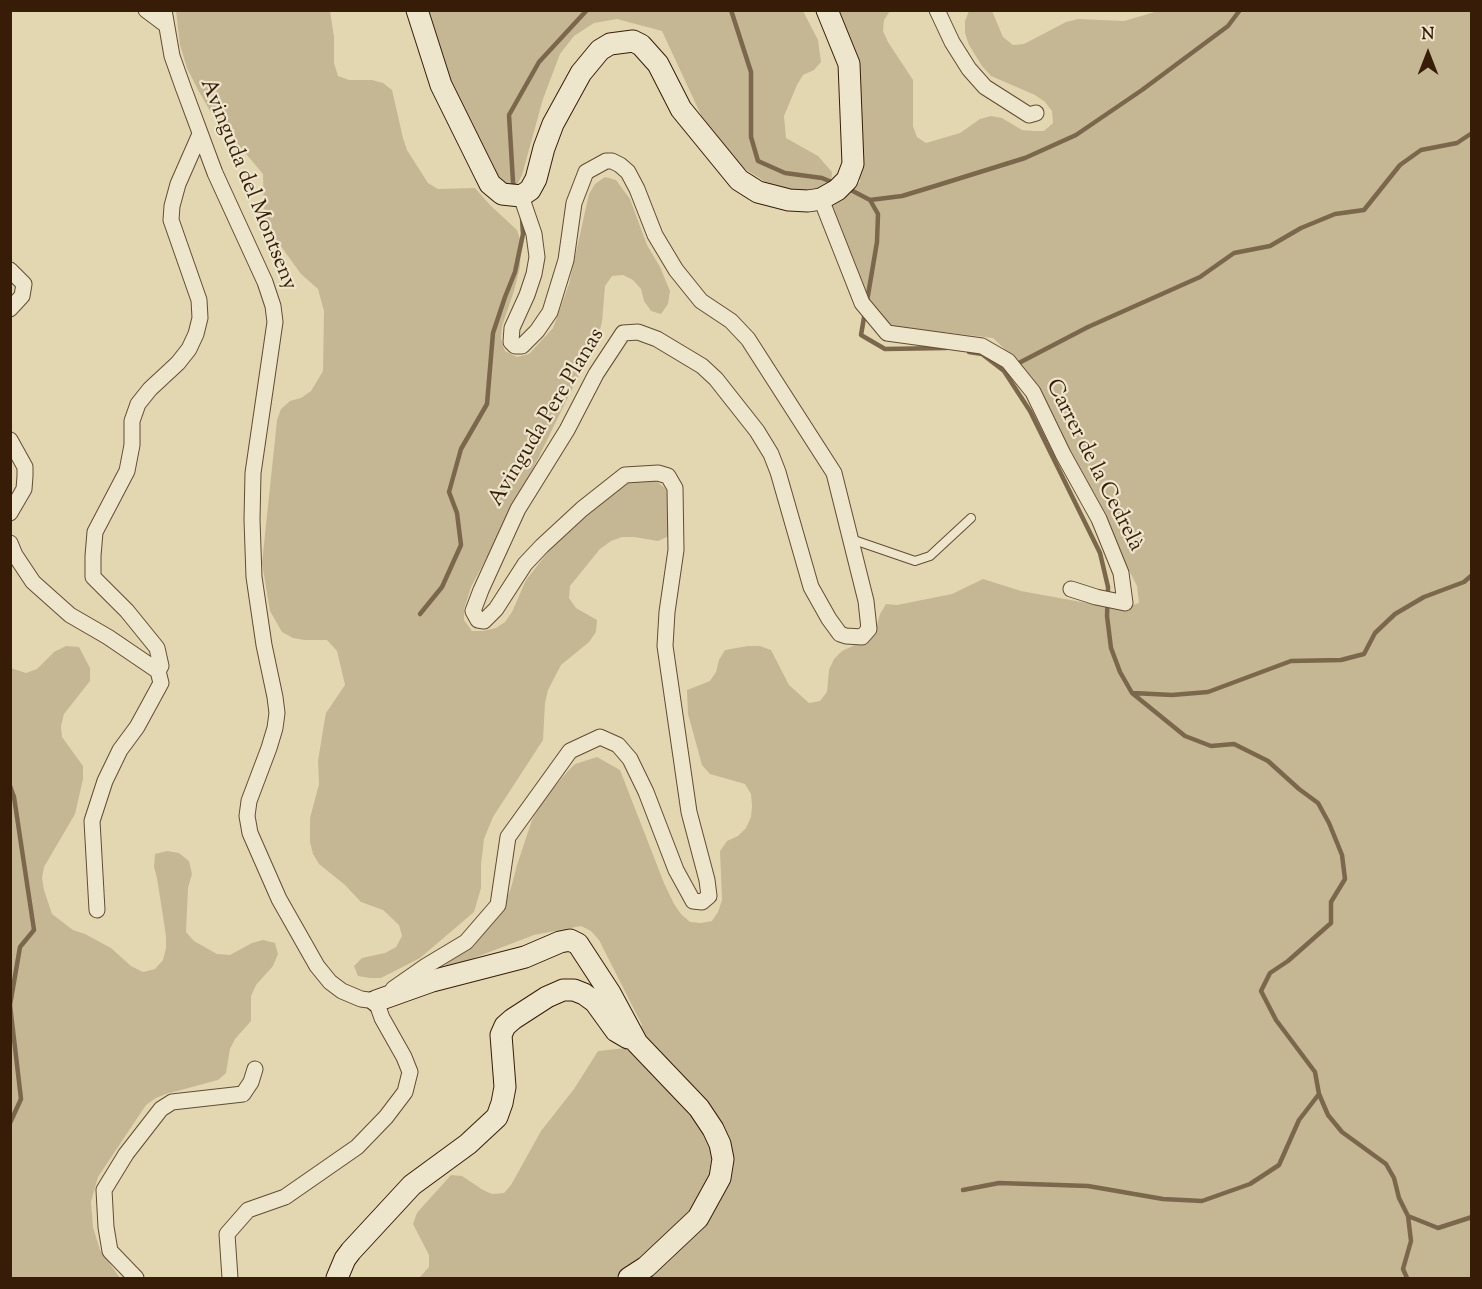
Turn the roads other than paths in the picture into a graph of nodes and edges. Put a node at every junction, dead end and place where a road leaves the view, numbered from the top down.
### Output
1 (146, 10) edge
2 (417, 10) edge
3 (827, 10) edge
4 (937, 10) edge
5 (165, 18) edge
6 (1036, 113) dead end
7 (200, 134) junction
8 (521, 196) junction
9 (821, 199) junction
10 (10, 270) edge
11 (10, 309) edge
12 (10, 440) edge
13 (10, 513) edge
14 (971, 518) dead end
15 (850, 538) junction
16 (10, 543) edge
17 (1071, 589) dead end
18 (158, 671) junction
19 (97, 910) dead end
20 (376, 1001) junction
21 (637, 1043) junction
22 (255, 1069) dead end
23 (136, 1278) edge
24 (230, 1278) edge
25 (337, 1278) edge
26 (629, 1278) edge

1 - 5 street
2 - 8 street
3 - 9 street
4 - 6 street
5 - 7 street, Avinguda del Montseny
7 - 18 street
7 - 20 street, Avinguda del Montseny
8 - 9 street
8 - 15 street, Avinguda Pere Planas
9 - 17 street, Carrer de la Cedrelà
10 - 11 street
12 - 13 street
14 - 15 lane
15 - 20 street, Avinguda Pere Planas
16 - 18 street
18 - 19 street
20 - 21 street
20 - 24 street
21 - 25 street
21 - 26 street
22 - 23 street

